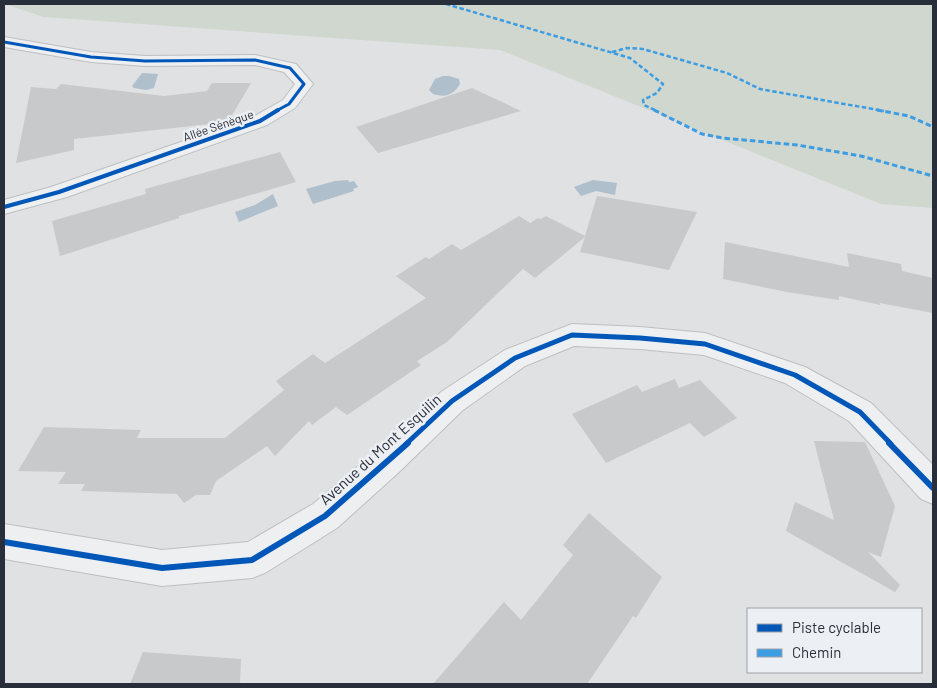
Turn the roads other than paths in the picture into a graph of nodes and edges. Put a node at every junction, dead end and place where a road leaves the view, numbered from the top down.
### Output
1 (4, 42) edge
2 (4, 207) edge
3 (933, 488) edge
4 (4, 542) edge

1 - 2 street, Allée Sénèque
3 - 4 street, Avenue du Mont Esquilin

